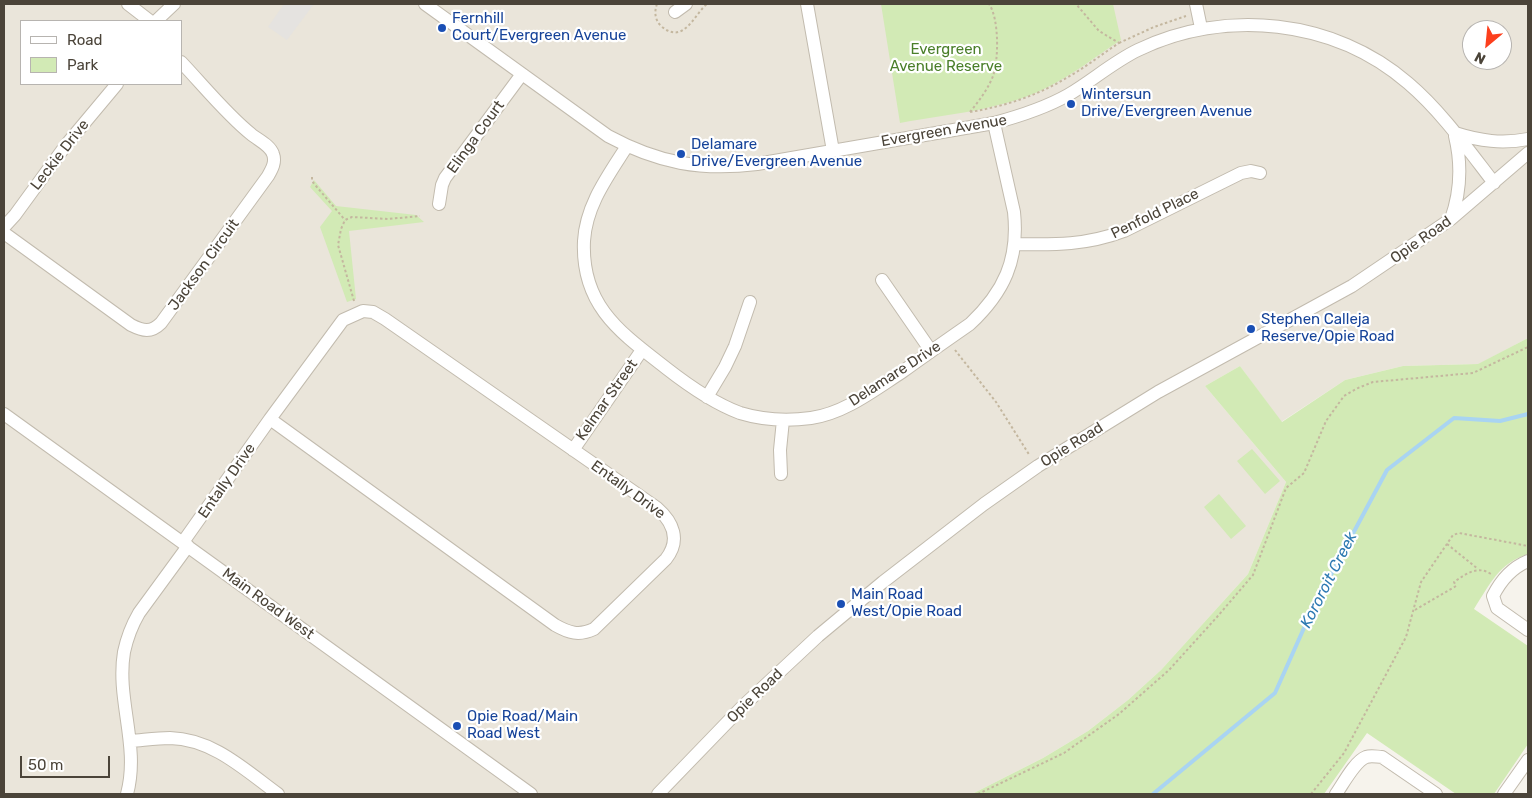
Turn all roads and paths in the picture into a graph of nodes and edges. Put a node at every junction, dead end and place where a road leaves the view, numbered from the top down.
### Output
1 (128, 4) edge
2 (174, 4) edge
3 (425, 4) edge
4 (448, 4) edge
5 (686, 4) edge
6 (806, 4) edge
7 (990, 4) edge
8 (1076, 4) edge
9 (1190, 7) edge
10 (675, 12) dead end
11 (440, 14) junction
12 (138, 20) edge
13 (149, 20) edge
14 (157, 20) edge
15 (167, 20) edge
16 (1201, 28) junction
17 (1119, 43) junction
18 (182, 63) edge
19 (522, 74) junction
20 (116, 85) edge
21 (994, 123) junction
22 (1455, 133) junction
23 (1528, 138) edge
24 (627, 146) junction
25 (833, 151) junction
26 (1528, 153) edge
27 (1260, 173) dead end
28 (312, 177) dead end
29 (1494, 183) junction
30 (439, 204) dead end
31 (420, 216) dead end
32 (1451, 219) junction
33 (345, 220) junction
34 (4, 227) edge
35 (4, 233) edge
36 (1016, 244) junction
37 (882, 280) dead end
38 (354, 301) dead end
39 (750, 302) dead end
40 (1528, 347) edge
41 (642, 350) junction
42 (955, 350) dead end
43 (931, 351) junction
44 (707, 397) junction
45 (4, 414) edge
46 (270, 419) junction
47 (783, 420) junction
48 (573, 450) junction
49 (1037, 467) junction
50 (781, 474) dead end
51 (185, 544) junction
52 (1446, 544) junction
53 (1528, 546) edge
54 (1528, 561) edge
55 (1478, 569) junction
56 (1502, 581) junction
57 (1413, 610) junction
58 (1528, 630) edge
59 (131, 741) junction
60 (1528, 760) edge
61 (127, 794) edge
62 (278, 794) edge
63 (531, 794) edge
64 (658, 794) edge
65 (978, 794) edge
66 (1311, 794) edge
67 (1336, 794) edge
68 (1436, 794) edge
69 (1504, 794) edge

1 - 12 street
1 - 13 street
2 - 14 street
2 - 15 street
3 - 11 street, Evergreen Avenue
4 - 11 street
5 - 10 street
6 - 25 street
7 - 17 path
8 - 17 path
9 - 16 street
9 - 17 path
11 - 19 street, Evergreen Avenue
16 - 21 street, Evergreen Avenue
16 - 22 street, Evergreen Avenue
18 - 35 street, Jackson Circuit
19 - 24 street, Evergreen Avenue
19 - 30 street, Elinga Court
20 - 34 street, Leckie Drive
21 - 25 street, Evergreen Avenue
21 - 36 street, Delamare Drive
22 - 23 street
22 - 29 street, Evergreen Avenue
22 - 32 street, Evergreen Avenue
24 - 25 street, Evergreen Avenue
24 - 41 street, Delamare Drive
26 - 29 street, Opie Road
27 - 36 street, Penfold Place
28 - 33 path
29 - 32 street, Opie Road
31 - 33 path
32 - 49 street, Opie Road
33 - 38 path
36 - 43 street, Delamare Drive
37 - 43 street
39 - 44 street
40 - 65 path
41 - 44 street, Delamare Drive
41 - 48 street, Kelmar Street
42 - 49 path
43 - 47 street, Delamare Drive
44 - 47 street, Delamare Drive
45 - 51 street, Main Road West
46 - 48 street, Entally Drive
46 - 48 street, Entally Drive
46 - 51 street, Entally Drive
47 - 50 street
49 - 64 street, Opie Road
51 - 59 street, Entally Drive
51 - 63 street, Main Road West
52 - 53 path
52 - 55 path
52 - 57 path
54 - 56 street
55 - 56 path
55 - 57 path
56 - 58 street
57 - 66 path
59 - 61 street, Entally Drive
59 - 62 street
60 - 69 street
67 - 68 street

